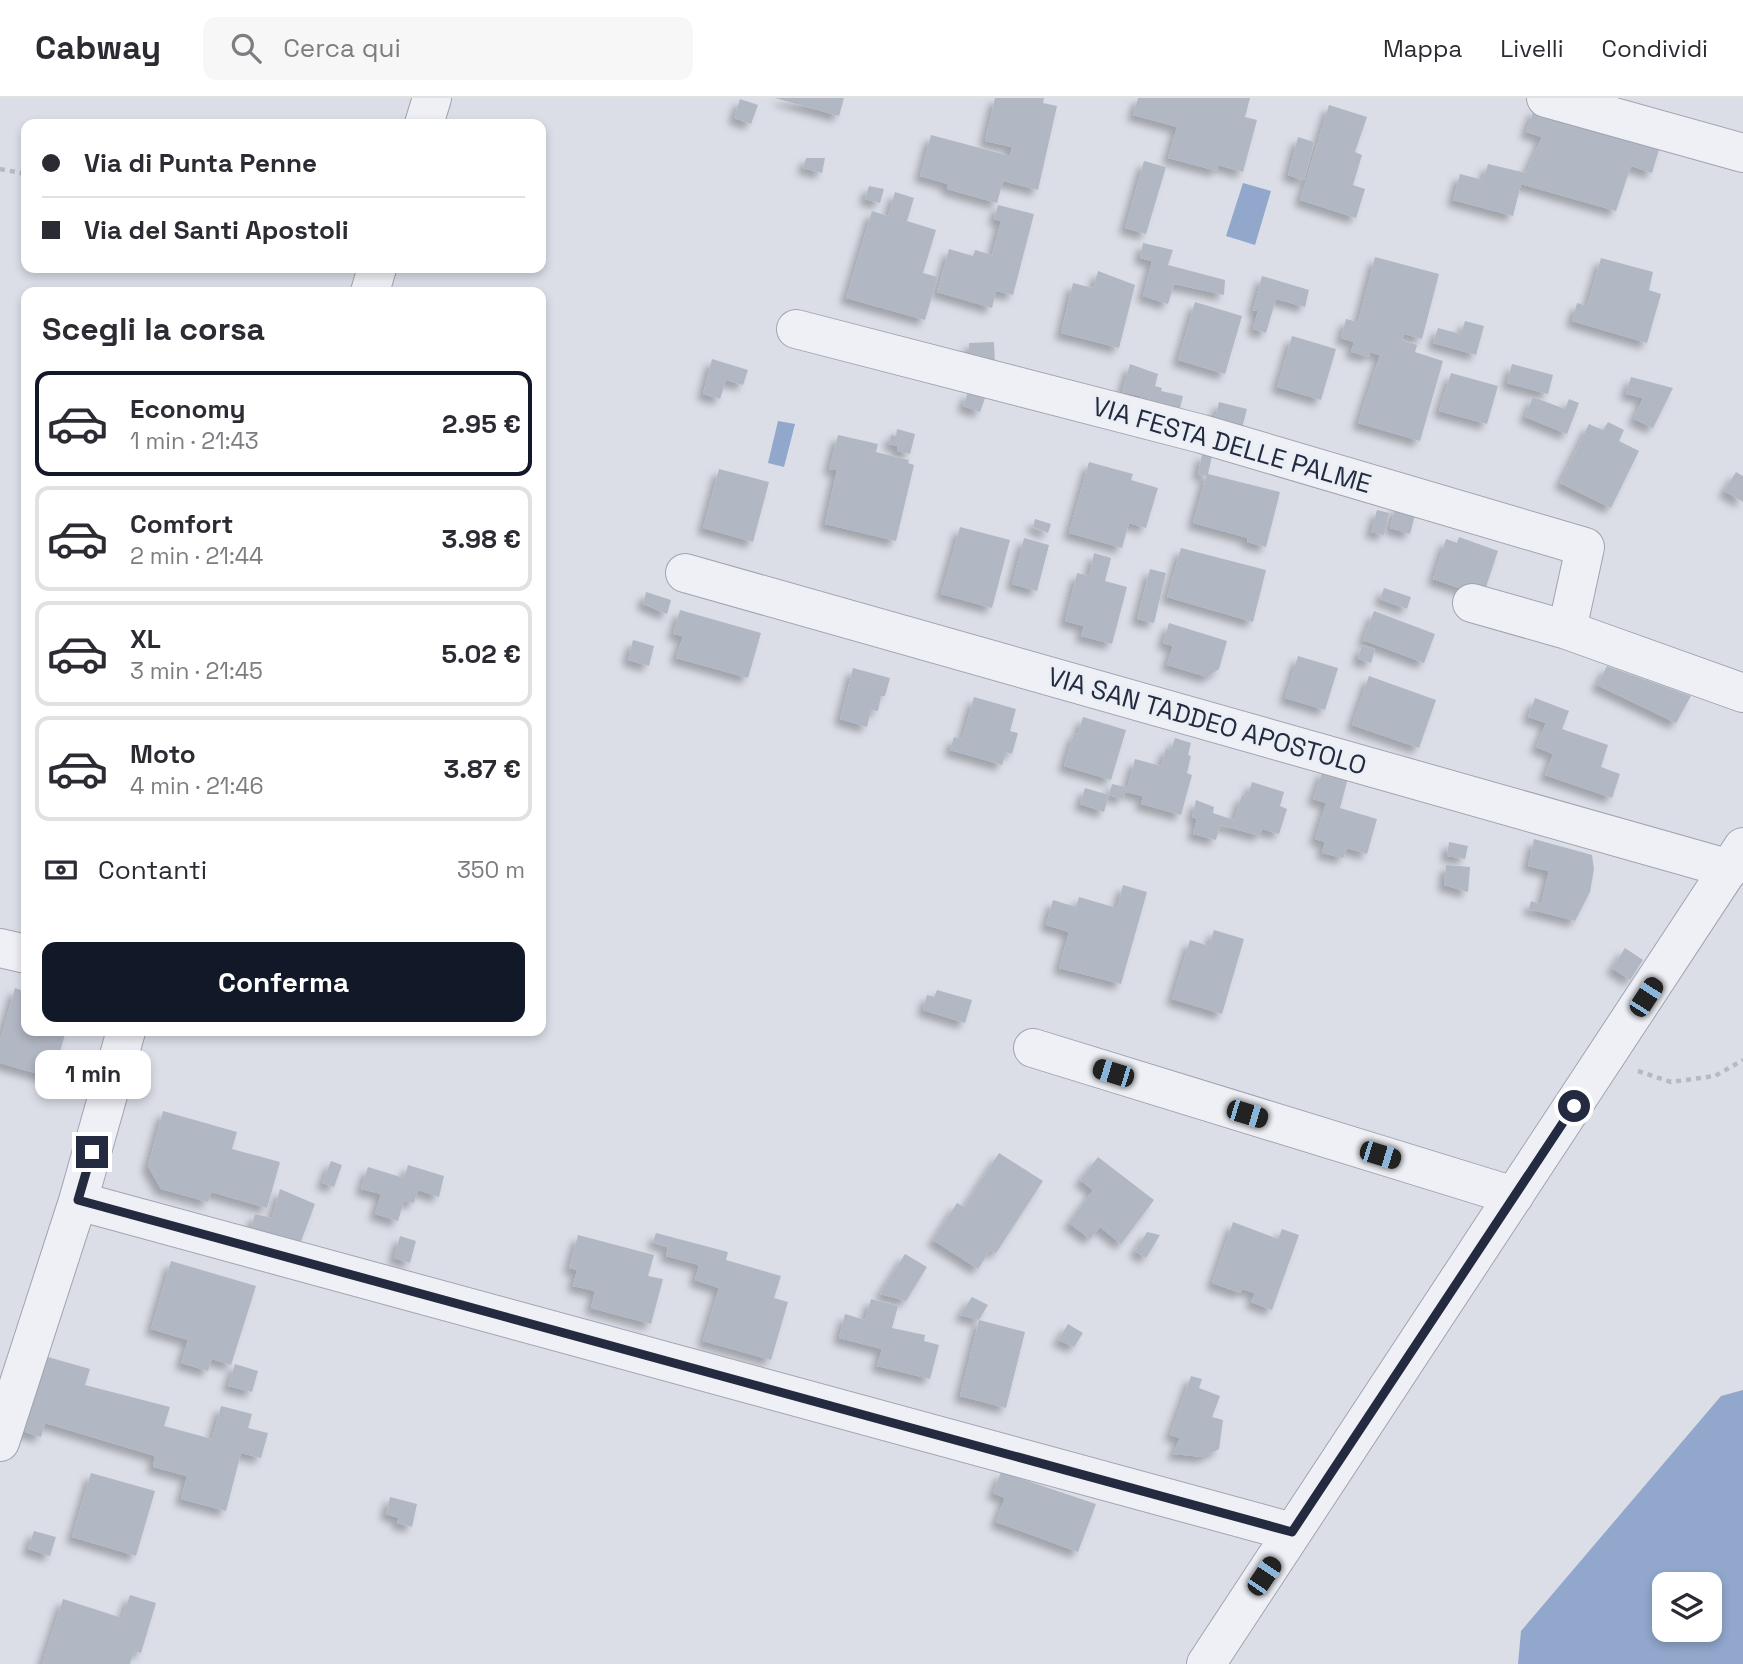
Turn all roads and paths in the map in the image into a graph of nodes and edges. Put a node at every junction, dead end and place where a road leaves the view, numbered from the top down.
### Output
1 (432, 98) edge
2 (1546, 98) edge
3 (426, 119) edge
4 (1743, 153) edge
5 (0, 169) edge
6 (21, 173) edge
7 (796, 329) dead end
8 (685, 573) dead end
9 (1472, 603) dead end
10 (1567, 630) junction
11 (1743, 693) edge
12 (1736, 858) edge
13 (0, 948) edge
14 (21, 953) edge
15 (125, 1036) edge
16 (1032, 1048) dead end
17 (1604, 1060) junction
18 (1743, 1060) edge
19 (1514, 1196) junction
20 (78, 1200) junction
21 (0, 1442) edge
22 (1292, 1532) junction
23 (1206, 1664) edge

1 - 3 street
2 - 4 street
5 - 6 path
7 - 10 street, VIA FESTA DELLE PALME
8 - 12 street, VIA SAN TADDEO APOSTOLO
9 - 10 street
10 - 11 street
12 - 17 street
13 - 14 street
15 - 20 street
16 - 19 street
17 - 18 path
17 - 19 street
19 - 22 street
20 - 21 street
20 - 22 street
22 - 23 street

